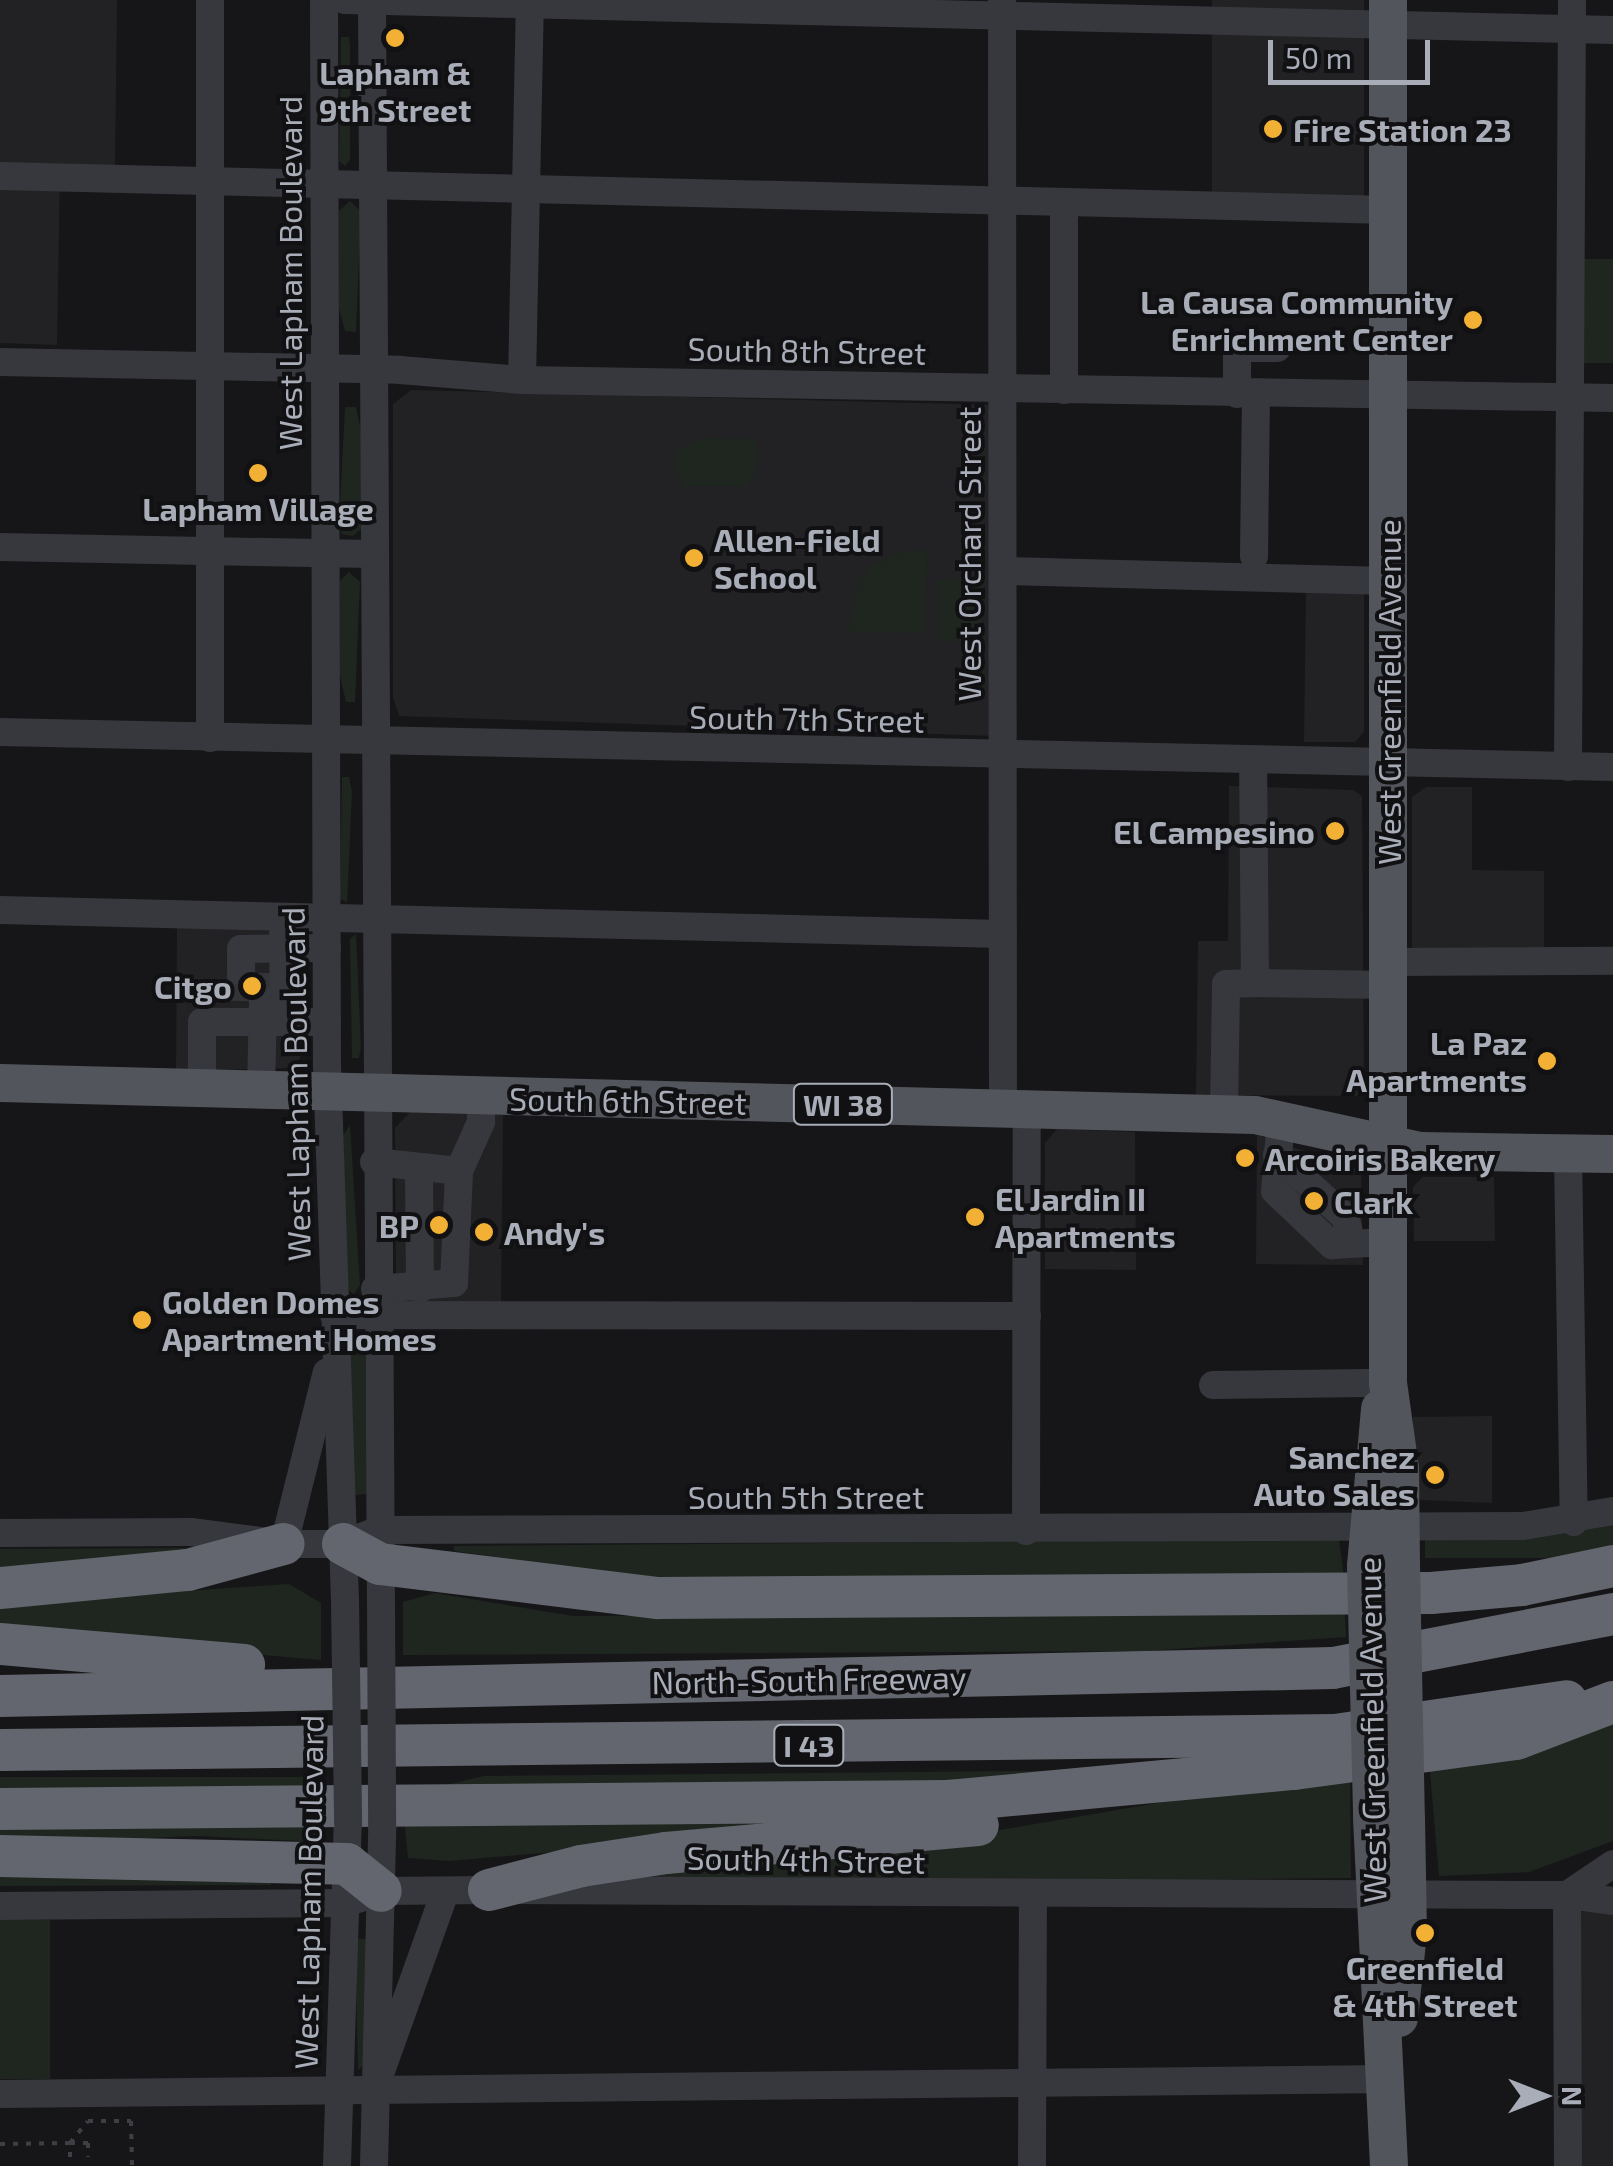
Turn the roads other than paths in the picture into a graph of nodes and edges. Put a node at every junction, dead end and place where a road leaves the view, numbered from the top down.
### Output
1 (210, 0) edge
2 (324, 0) edge
3 (345, 0) edge
4 (372, 0) edge
5 (1572, 0) edge
6 (530, 2) edge
7 (870, 7) edge
8 (1002, 9) edge
9 (1317, 12) edge
10 (1388, 14) edge
11 (1572, 30) junction
12 (1613, 30) edge
13 (0, 176) edge
14 (210, 182) junction
15 (324, 184) junction
16 (372, 186) junction
17 (526, 190) junction
18 (1002, 200) junction
19 (1064, 202) junction
20 (1388, 210) junction
21 (1277, 348) dead end
22 (0, 362) edge
23 (211, 368) junction
24 (323, 370) junction
25 (370, 370) junction
26 (522, 380) junction
27 (1002, 388) junction
28 (1064, 390) junction
29 (1246, 395) junction
30 (1388, 398) junction
31 (1568, 398) junction
32 (1613, 398) edge
33 (0, 548) edge
34 (212, 551) junction
35 (325, 553) junction
36 (371, 554) junction
37 (1254, 556) dead end
38 (1002, 571) junction
39 (1388, 582) junction
40 (0, 732) edge
41 (210, 738) junction
42 (327, 741) junction
43 (372, 743) junction
44 (1003, 758) junction
45 (1253, 764) junction
46 (1388, 766) junction
47 (1568, 767) junction
48 (1613, 767) edge
49 (0, 910) edge
50 (283, 918) junction
51 (327, 919) junction
52 (373, 920) junction
53 (1003, 934) junction
54 (327, 948) junction
55 (263, 960) junction
56 (1613, 961) edge
57 (1388, 973) junction
58 (1255, 984) junction
59 (258, 1014) junction
60 (327, 1022) junction
61 (0, 1083) edge
62 (202, 1089) junction
63 (261, 1091) junction
64 (328, 1093) junction
65 (374, 1094) junction
66 (480, 1096) junction
67 (1015, 1108) junction
68 (1224, 1114) junction
69 (1279, 1138) junction
70 (1388, 1144) junction
71 (1568, 1154) junction
72 (1613, 1154) edge
73 (374, 1162) junction
74 (419, 1171) junction
75 (459, 1171) junction
76 (1370, 1243) junction
77 (420, 1289) junction
78 (375, 1301) junction
79 (1027, 1316) junction
80 (335, 1328) junction
81 (1388, 1383) junction
82 (1214, 1385) dead end
83 (1613, 1511) edge
84 (1574, 1522) junction
85 (1384, 1524) junction
86 (1026, 1532) junction
87 (0, 1533) edge
88 (284, 1544) junction
89 (371, 1560) junction
90 (1613, 1566) edge
91 (0, 1588) edge
92 (1613, 1614) edge
93 (0, 1644) edge
94 (479, 1684) junction
95 (1613, 1687) edge
96 (0, 1696) edge
97 (1613, 1702) edge
98 (0, 1750) edge
99 (1294, 1769) junction
100 (0, 1810) edge
101 (0, 1856) edge
102 (1613, 1864) edge
103 (356, 1870) junction
104 (489, 1890) junction
105 (445, 1892) junction
106 (1567, 1895) junction
107 (1033, 1897) junction
108 (1391, 1897) junction
109 (1613, 1901) edge
110 (0, 1906) edge
111 (1389, 2080) junction
112 (339, 2086) junction
113 (374, 2086) junction
114 (1032, 2086) junction
115 (0, 2094) edge
116 (337, 2166) edge
117 (374, 2166) edge
118 (1032, 2166) edge
119 (1389, 2166) edge
120 (1568, 2166) edge

1 - 14 street
2 - 15 street, West Lapham Boulevard
3 - 4 street
4 - 6 street
4 - 16 street, West Lapham Boulevard
5 - 11 street
6 - 7 street
6 - 17 street
7 - 8 street
8 - 9 street
8 - 18 street, West Orchard Street
9 - 10 street
10 - 11 street
10 - 20 main road, West Greenfield Avenue
11 - 12 street
11 - 31 street
13 - 14 street
14 - 15 street
14 - 23 street
15 - 16 street
15 - 24 street, West Lapham Boulevard
16 - 17 street
16 - 25 street, West Lapham Boulevard
17 - 18 street
17 - 26 street
18 - 19 street
18 - 27 street, West Orchard Street
19 - 20 street
19 - 28 street
20 - 30 main road, West Greenfield Avenue
21 - 29 street
22 - 23 street, South 8th Street
23 - 24 street, South 8th Street
23 - 34 street
24 - 25 street, South 8th Street
24 - 35 street, West Lapham Boulevard
25 - 26 street, South 8th Street
25 - 36 street, West Lapham Boulevard
26 - 27 street, South 8th Street
27 - 28 street, South 8th Street
27 - 38 street, West Orchard Street
28 - 29 street, South 8th Street
29 - 30 street, South 8th Street
29 - 37 street
30 - 31 street, South 8th Street
30 - 39 main road, West Greenfield Avenue
31 - 32 street, South 8th Street
31 - 47 street
33 - 34 street
34 - 35 street
34 - 41 street
35 - 36 street
35 - 42 street, West Lapham Boulevard
36 - 43 street, West Lapham Boulevard
38 - 39 street
38 - 44 street, West Orchard Street
39 - 46 main road, West Greenfield Avenue
40 - 41 street, South 7th Street
41 - 42 street, South 7th Street
42 - 43 street, South 7th Street
42 - 51 street, West Lapham Boulevard
43 - 44 street, South 7th Street
43 - 52 street, West Lapham Boulevard
44 - 45 street, South 7th Street
44 - 53 street, West Orchard Street
45 - 46 street, South 7th Street
45 - 58 street
46 - 47 street, South 7th Street
46 - 57 main road, West Greenfield Avenue
47 - 48 street, South 7th Street
49 - 50 street
50 - 51 street
50 - 55 street
51 - 52 street
51 - 54 street, West Lapham Boulevard
52 - 53 street
52 - 65 street, West Lapham Boulevard
53 - 67 street, West Orchard Street
54 - 55 street
54 - 60 street, West Lapham Boulevard
55 - 59 street
56 - 57 street
57 - 58 street
57 - 70 main road, West Greenfield Avenue
58 - 68 street
59 - 60 street
59 - 62 street
59 - 63 street
60 - 64 street, West Lapham Boulevard
61 - 62 main road, South 6th Street / WI 38
62 - 63 main road, South 6th Street / WI 38
63 - 64 main road, South 6th Street / WI 38
64 - 65 main road, South 6th Street / WI 38
64 - 80 street, West Lapham Boulevard
65 - 66 main road, South 6th Street / WI 38
65 - 73 street, West Lapham Boulevard
66 - 67 main road, South 6th Street / WI 38
66 - 75 street
67 - 68 main road, South 6th Street / WI 38
67 - 79 street, West Orchard Street
68 - 69 main road, South 6th Street / WI 38
69 - 70 main road, South 6th Street / WI 38
69 - 76 street
70 - 71 main road, South 6th Street / WI 38
70 - 76 main road, West Greenfield Avenue
71 - 72 main road, South 6th Street / WI 38
71 - 84 street
73 - 74 street
73 - 78 street, West Lapham Boulevard
74 - 75 street
74 - 77 street
75 - 77 street
76 - 81 main road, West Greenfield Avenue
77 - 78 street
78 - 79 street
78 - 80 street
78 - 89 street, West Lapham Boulevard
79 - 86 street, West Orchard Street
80 - 88 street
80 - 89 street, West Lapham Boulevard
81 - 82 street
81 - 85 main road, West Greenfield Avenue
83 - 84 street, South 5th Street
84 - 85 street, South 5th Street
85 - 86 street, South 5th Street
85 - 108 main road, West Greenfield Avenue, bridge
86 - 89 street, South 5th Street
87 - 88 street, South 5th Street
88 - 89 street, South 5th Street
88 - 91 highway
89 - 90 highway
89 - 103 street, West Lapham Boulevard, bridge
89 - 103 street, West Lapham Boulevard, bridge
92 - 94 highway, North-South Freeway / I 43
93 - 94 highway
94 - 96 highway, North-South Freeway / I 43
95 - 98 highway, North-South Freeway / I 43
97 - 99 highway
99 - 100 highway
99 - 104 highway
101 - 103 highway
102 - 106 street
103 - 105 street, South 4th Street
103 - 110 street, South 4th Street
103 - 112 street, West Lapham Boulevard
103 - 113 street, West Lapham Boulevard
104 - 105 street, South 4th Street
104 - 107 street, South 4th Street
105 - 113 street
106 - 108 street, South 4th Street
106 - 109 street, South 4th Street
106 - 120 street
107 - 108 street, South 4th Street
107 - 114 street
108 - 111 main road, West Greenfield Avenue
111 - 114 street
111 - 119 main road, West Greenfield Avenue
112 - 113 street
112 - 115 street
112 - 116 street, West Lapham Boulevard
113 - 114 street
113 - 117 street, West Lapham Boulevard
114 - 118 street

